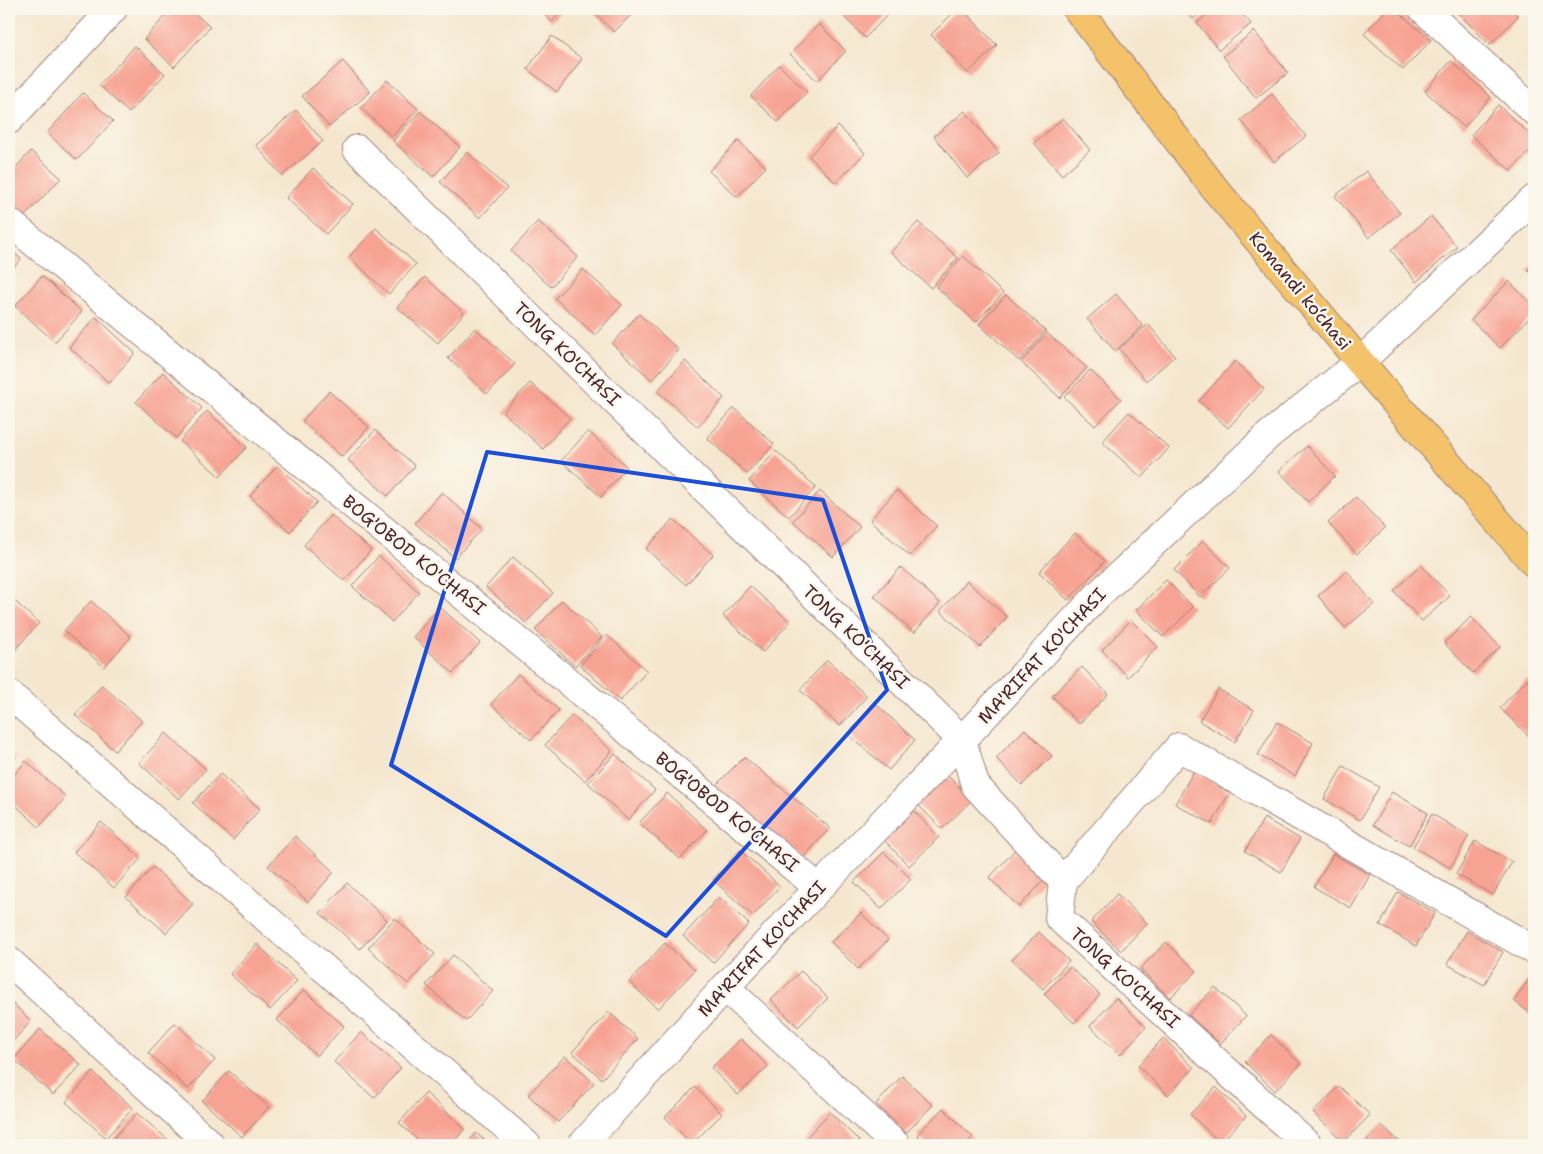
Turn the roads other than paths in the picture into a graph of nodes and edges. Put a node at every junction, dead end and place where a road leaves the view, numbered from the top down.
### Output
1 (113, 9) edge
2 (1077, 9) edge
3 (1423, 9) edge
4 (1534, 111) edge
5 (9, 120) edge
6 (357, 149) dead end
7 (1534, 199) edge
8 (9, 222) edge
9 (1360, 362) junction
10 (1534, 563) edge
11 (9, 694) edge
12 (962, 740) junction
13 (1063, 881) junction
14 (819, 888) junction
15 (1534, 950) edge
16 (9, 961) edge
17 (725, 988) junction
18 (211, 1145) edge
19 (527, 1145) edge
20 (582, 1145) edge
21 (896, 1145) edge
22 (1308, 1145) edge

1 - 5 street
2 - 9 main road, Komandi ko‘chasi
3 - 4 street
6 - 12 street, TONG KO'CHASI
7 - 9 street, MA'RIFAT KO'CHASI
8 - 14 street, BOG'OBOD KO'CHASI
9 - 10 main road, Komandi ko‘chasi
9 - 12 street, MA'RIFAT KO'CHASI
11 - 19 street
12 - 13 street, TONG KO'CHASI
12 - 14 street, MA'RIFAT KO'CHASI
13 - 15 street
13 - 22 street, TONG KO'CHASI
14 - 17 street, MA'RIFAT KO'CHASI
16 - 18 street
17 - 20 street, MA'RIFAT KO'CHASI
17 - 21 street

